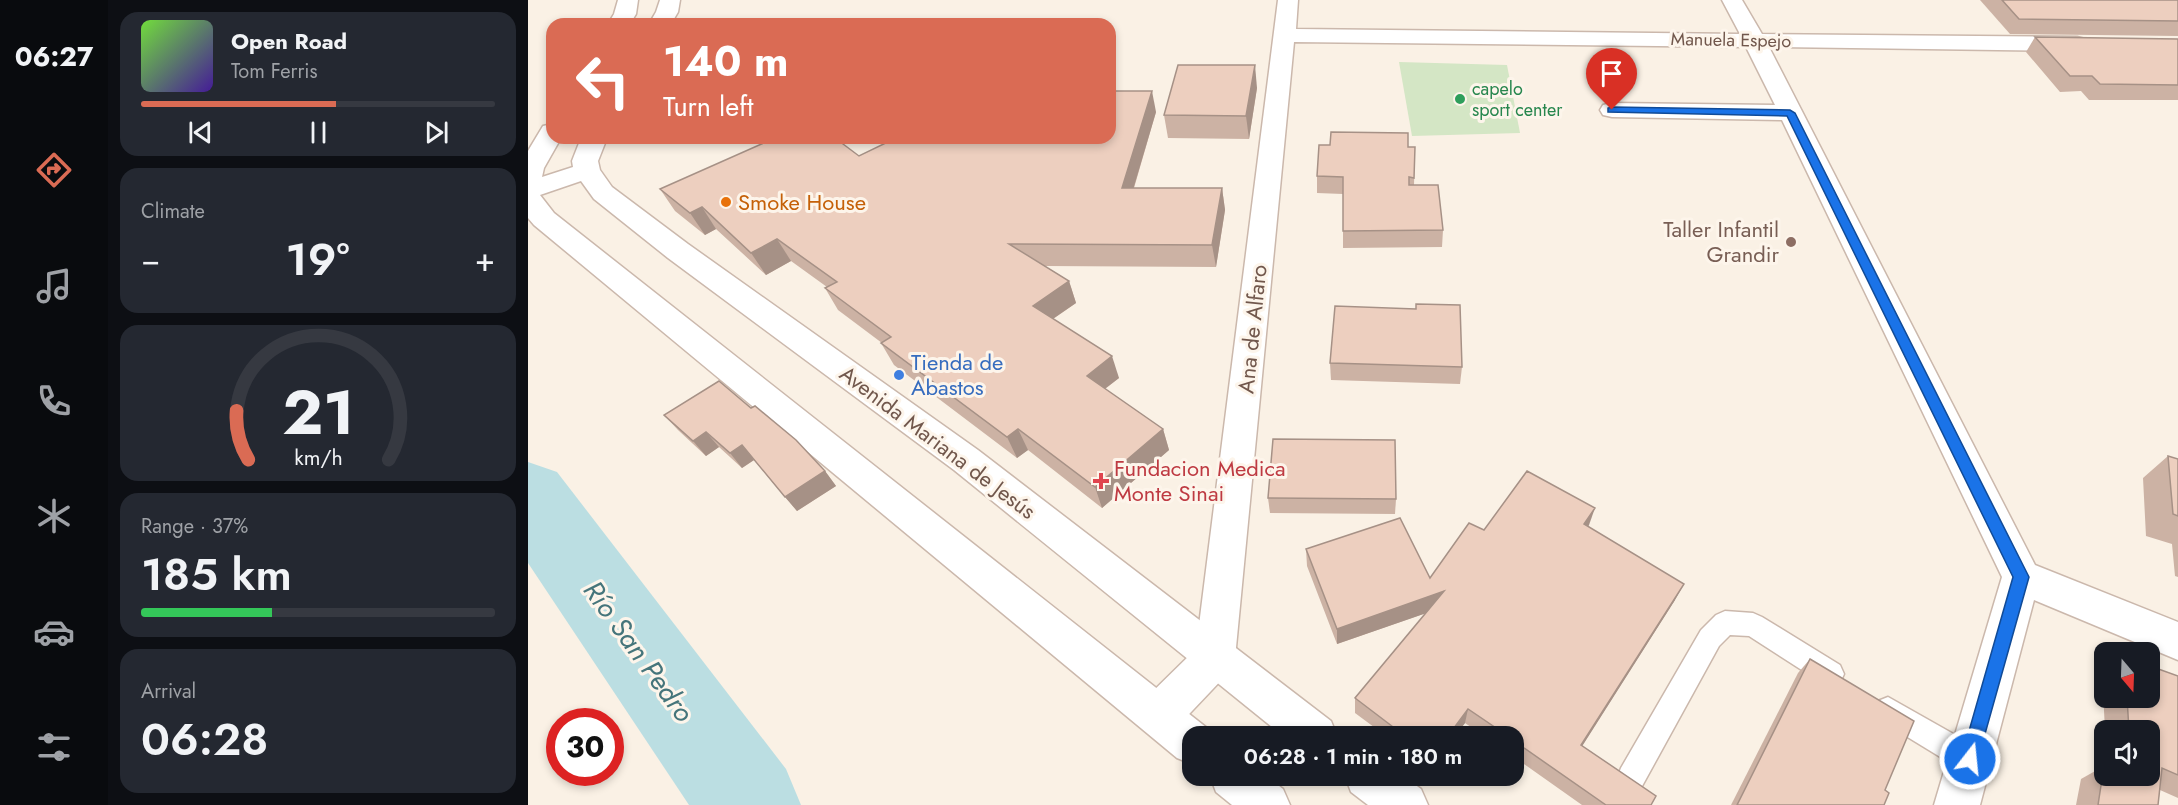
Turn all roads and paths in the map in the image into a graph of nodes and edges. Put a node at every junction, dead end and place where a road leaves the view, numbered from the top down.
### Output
1 (628, 0) edge
2 (670, 0) edge
3 (1288, 0) edge
4 (1732, 0) edge
5 (623, 18) edge
6 (662, 18) edge
7 (1284, 35) junction
8 (1754, 40) junction
9 (2096, 44) edge
10 (1612, 110) dead end
11 (1790, 113) junction
12 (546, 142) edge
13 (592, 144) edge
14 (587, 171) junction
15 (528, 181) edge
16 (528, 190) edge
17 (528, 196) edge
18 (2021, 577) junction
19 (2178, 641) edge
20 (1215, 658) junction
21 (1159, 716) junction
22 (1303, 726) edge
23 (1182, 735) edge
24 (1970, 759) junction
25 (1630, 778) edge
26 (1244, 786) edge
27 (1380, 786) edge
28 (1267, 805) edge
29 (1405, 805) edge
30 (1957, 805) edge

1 - 5 street
2 - 6 street
3 - 7 street, Ana de Alfaro
4 - 8 street
7 - 8 street, Manuela Espejo
7 - 20 street, Ana de Alfaro
8 - 9 street, Manuela Espejo
8 - 11 street
10 - 11 street
11 - 18 street
12 - 15 street
13 - 14 street
14 - 16 street
14 - 20 street, Avenida Mariana de Jesús
17 - 21 street
18 - 19 street
18 - 24 street
20 - 21 street
20 - 22 street, Avenida Mariana de Jesús
21 - 23 street
24 - 25 lane
24 - 30 street
26 - 28 street
27 - 29 street

